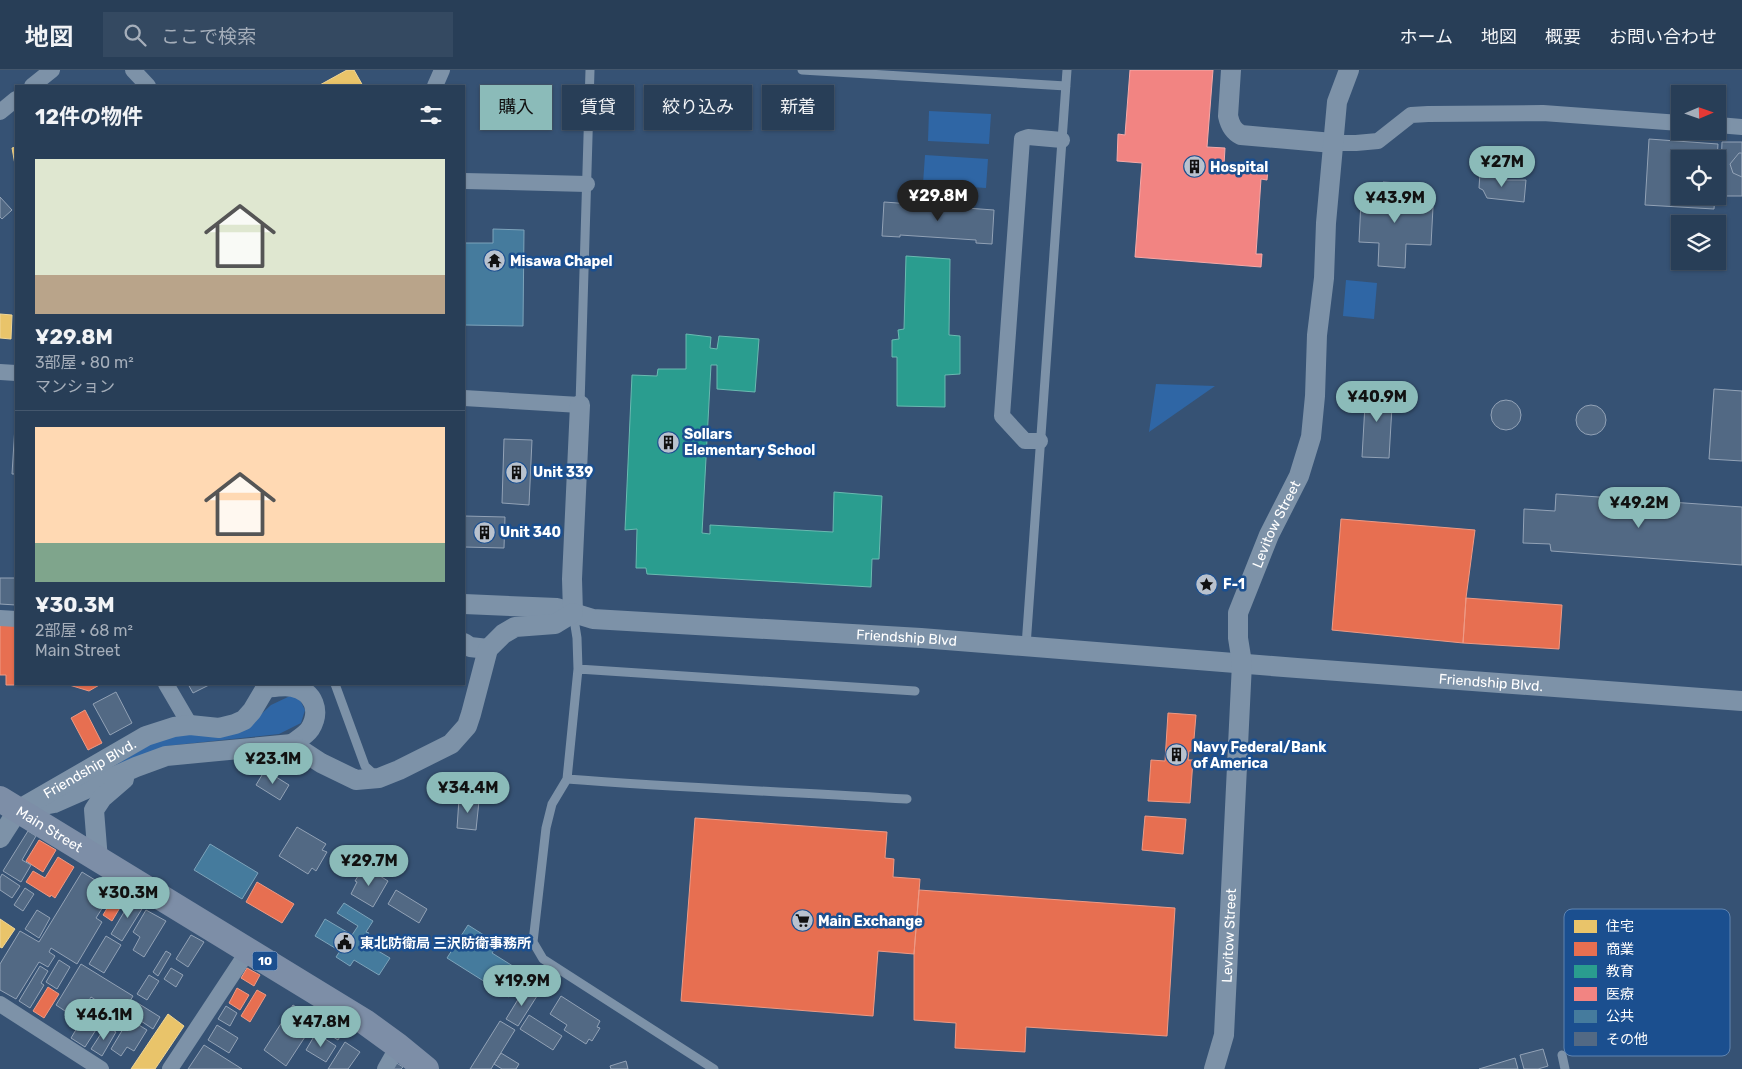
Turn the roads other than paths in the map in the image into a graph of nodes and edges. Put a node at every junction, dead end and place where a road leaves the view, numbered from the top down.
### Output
1 (52, 70) edge
2 (133, 70) edge
3 (442, 70) edge
4 (590, 70) edge
5 (802, 70) edge
6 (1067, 70) edge
7 (1231, 70) edge
8 (1349, 70) edge
9 (838, 71) edge
10 (33, 85) edge
11 (147, 85) edge
12 (435, 85) edge
13 (1066, 86) junction
14 (15, 100) edge
15 (0, 112) edge
16 (1671, 122) edge
17 (1726, 125) edge
18 (1742, 126) edge
19 (1062, 140) junction
20 (1333, 143) junction
21 (465, 181) edge
22 (587, 184) junction
23 (0, 372) edge
24 (15, 373) edge
25 (465, 398) edge
26 (580, 405) junction
27 (1040, 441) junction
28 (467, 606) edge
29 (573, 612) junction
30 (0, 618) edge
31 (15, 619) edge
32 (465, 644) edge
33 (1026, 646) junction
34 (488, 649) junction
35 (1242, 662) junction
36 (578, 669) junction
37 (167, 685) edge
38 (335, 685) edge
39 (266, 686) edge
40 (915, 691) dead end
41 (1742, 701) edge
42 (190, 726) junction
43 (292, 744) junction
44 (136, 767) junction
45 (379, 778) junction
46 (568, 779) junction
47 (908, 799) dead end
48 (9, 805) edge
49 (0, 838) edge
50 (98, 860) junction
51 (248, 951) junction
52 (0, 1004) edge
53 (1224, 1035) junction
54 (398, 1046) junction
55 (1562, 1055) dead end
56 (101, 1069) edge
57 (170, 1069) edge
58 (384, 1069) edge
59 (426, 1069) edge
60 (714, 1069) edge
61 (1214, 1069) edge
62 (1226, 1069) edge
63 (1565, 1069) edge

1 - 10 street
2 - 11 street
3 - 12 street
4 - 22 lane
5 - 9 lane
6 - 13 lane
7 - 20 street
8 - 20 street, Levitow Street
9 - 13 lane
13 - 19 lane
14 - 15 street
16 - 20 street
17 - 18 street
19 - 27 lane
19 - 27 street
20 - 35 street, Levitow Street
21 - 22 street
22 - 26 lane
23 - 24 street
25 - 26 street
26 - 29 street
27 - 33 lane
28 - 29 street, Friendship Blvd
29 - 33 street, Friendship Blvd
29 - 34 street
29 - 36 lane
30 - 31 street
32 - 34 street
33 - 35 street, Friendship Blvd
34 - 45 street
35 - 41 street, Friendship Blvd.
35 - 53 street, Levitow Street
36 - 40 lane
36 - 46 lane
37 - 42 street
38 - 45 lane
39 - 42 street, Friendship Blvd.
39 - 43 street
42 - 48 street, Friendship Blvd.
43 - 44 street, Friendship Blvd.
43 - 45 street
44 - 48 street, Friendship Blvd.
44 - 50 street, Friendship Blvd.
46 - 47 lane
46 - 60 lane
48 - 49 street
48 - 50 main road, Main Street / 10
50 - 51 main road, Main Street / 10
51 - 54 main road, Main Street / 10
51 - 57 street
52 - 56 street
53 - 61 street, Levitow Street
53 - 62 street
54 - 58 street
54 - 59 main road, Main Street / 10
55 - 63 lane

